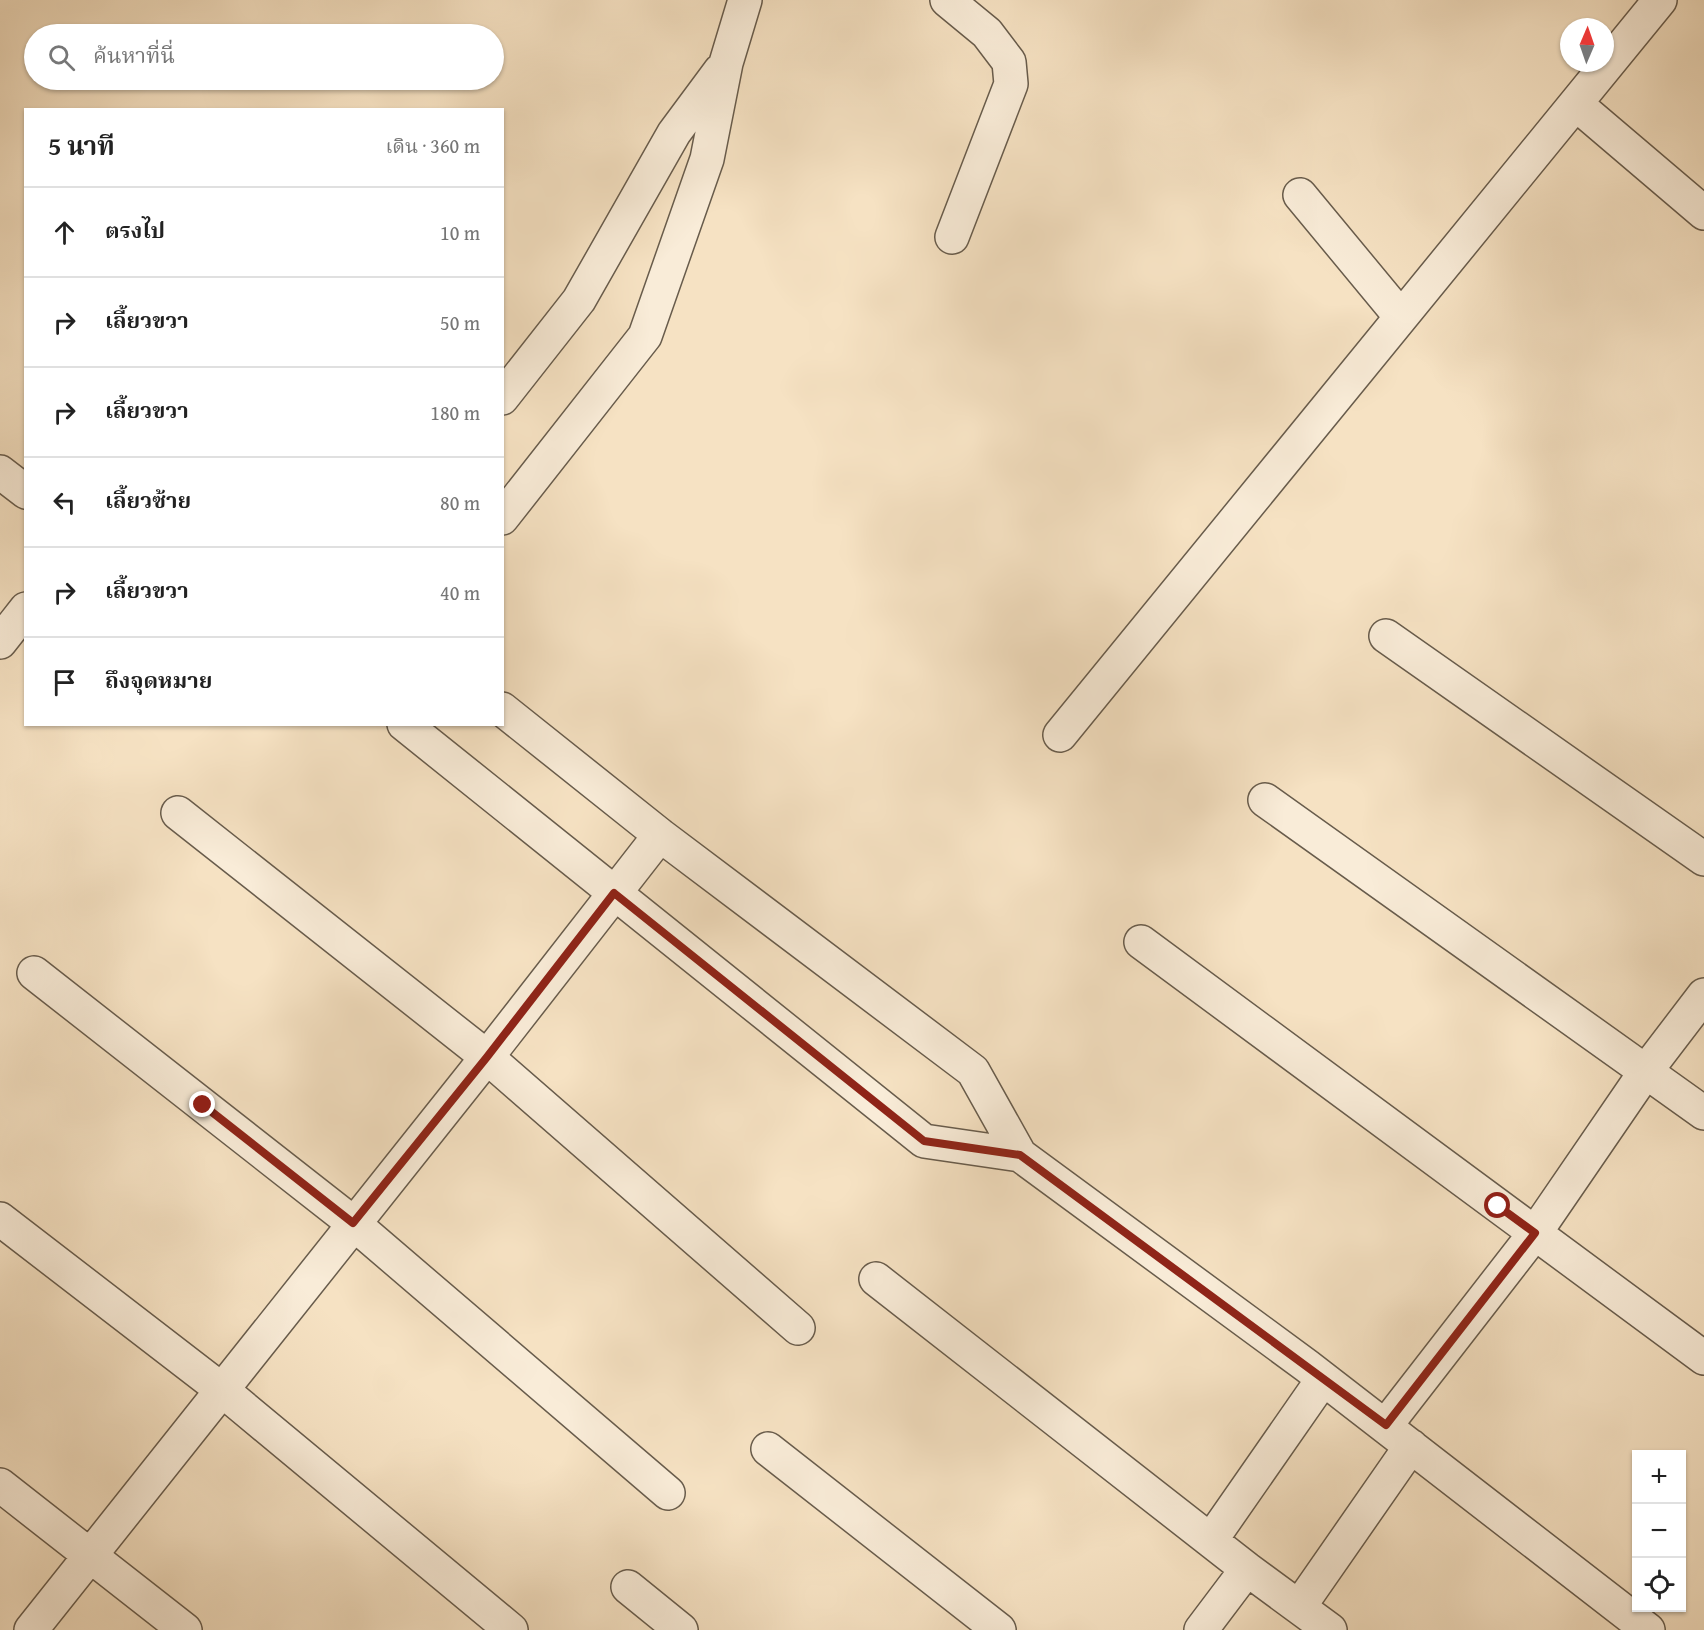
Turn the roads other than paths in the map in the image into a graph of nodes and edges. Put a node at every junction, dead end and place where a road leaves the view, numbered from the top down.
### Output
1 (745, 0) edge
2 (947, 0) edge
3 (1660, 0) edge
4 (726, 63) junction
5 (1576, 104) junction
6 (1300, 195) dead end
7 (1704, 213) edge
8 (952, 237) dead end
9 (1401, 317) junction
10 (504, 396) edge
11 (0, 472) edge
12 (24, 490) edge
13 (504, 515) edge
14 (24, 612) edge
15 (1386, 636) dead end
16 (0, 642) edge
17 (504, 711) edge
18 (406, 726) edge
19 (1060, 735) dead end
20 (1265, 800) dead end
21 (178, 813) dead end
22 (660, 835) junction
23 (1704, 859) edge
24 (614, 893) junction
25 (1141, 942) dead end
26 (34, 973) dead end
27 (1704, 995) edge
28 (487, 1057) junction
29 (1646, 1071) junction
30 (1704, 1113) edge
31 (1020, 1155) junction
32 (0, 1219) edge
33 (353, 1223) junction
34 (1535, 1233) junction
35 (876, 1280) dead end
36 (798, 1328) dead end
37 (1704, 1358) edge
38 (1323, 1379) junction
39 (222, 1390) junction
40 (1386, 1425) junction
41 (1411, 1446) junction
42 (768, 1449) dead end
43 (0, 1485) edge
44 (668, 1493) dead end
45 (1211, 1540) junction
46 (89, 1556) junction
47 (1247, 1569) junction
48 (628, 1587) dead end
49 (1299, 1607) junction
50 (31, 1630) edge
51 (185, 1630) edge
52 (511, 1630) edge
53 (681, 1630) edge
54 (999, 1630) edge
55 (1201, 1630) edge
56 (1330, 1630) edge
57 (1648, 1630) edge

1 - 4 street
2 - 8 street
3 - 5 street
4 - 10 street
4 - 13 street
5 - 7 street
5 - 9 street
6 - 9 street
9 - 19 street
11 - 12 street
14 - 16 street
15 - 23 street
17 - 22 street
18 - 24 street
20 - 29 street
21 - 28 street
22 - 24 street
22 - 31 street
24 - 28 street
24 - 31 street
25 - 34 street
26 - 33 street
27 - 29 street
28 - 33 street
28 - 36 street
29 - 30 street
29 - 34 street
31 - 38 street
32 - 39 street
33 - 39 street
33 - 44 street
34 - 37 street
34 - 40 street
35 - 45 street
38 - 40 street
38 - 45 street
39 - 46 street
39 - 52 street
40 - 41 street
41 - 49 street
41 - 57 street
42 - 54 street
43 - 46 street
45 - 47 street
46 - 50 street
46 - 51 street
47 - 49 street
47 - 55 street
48 - 53 street
49 - 56 street

